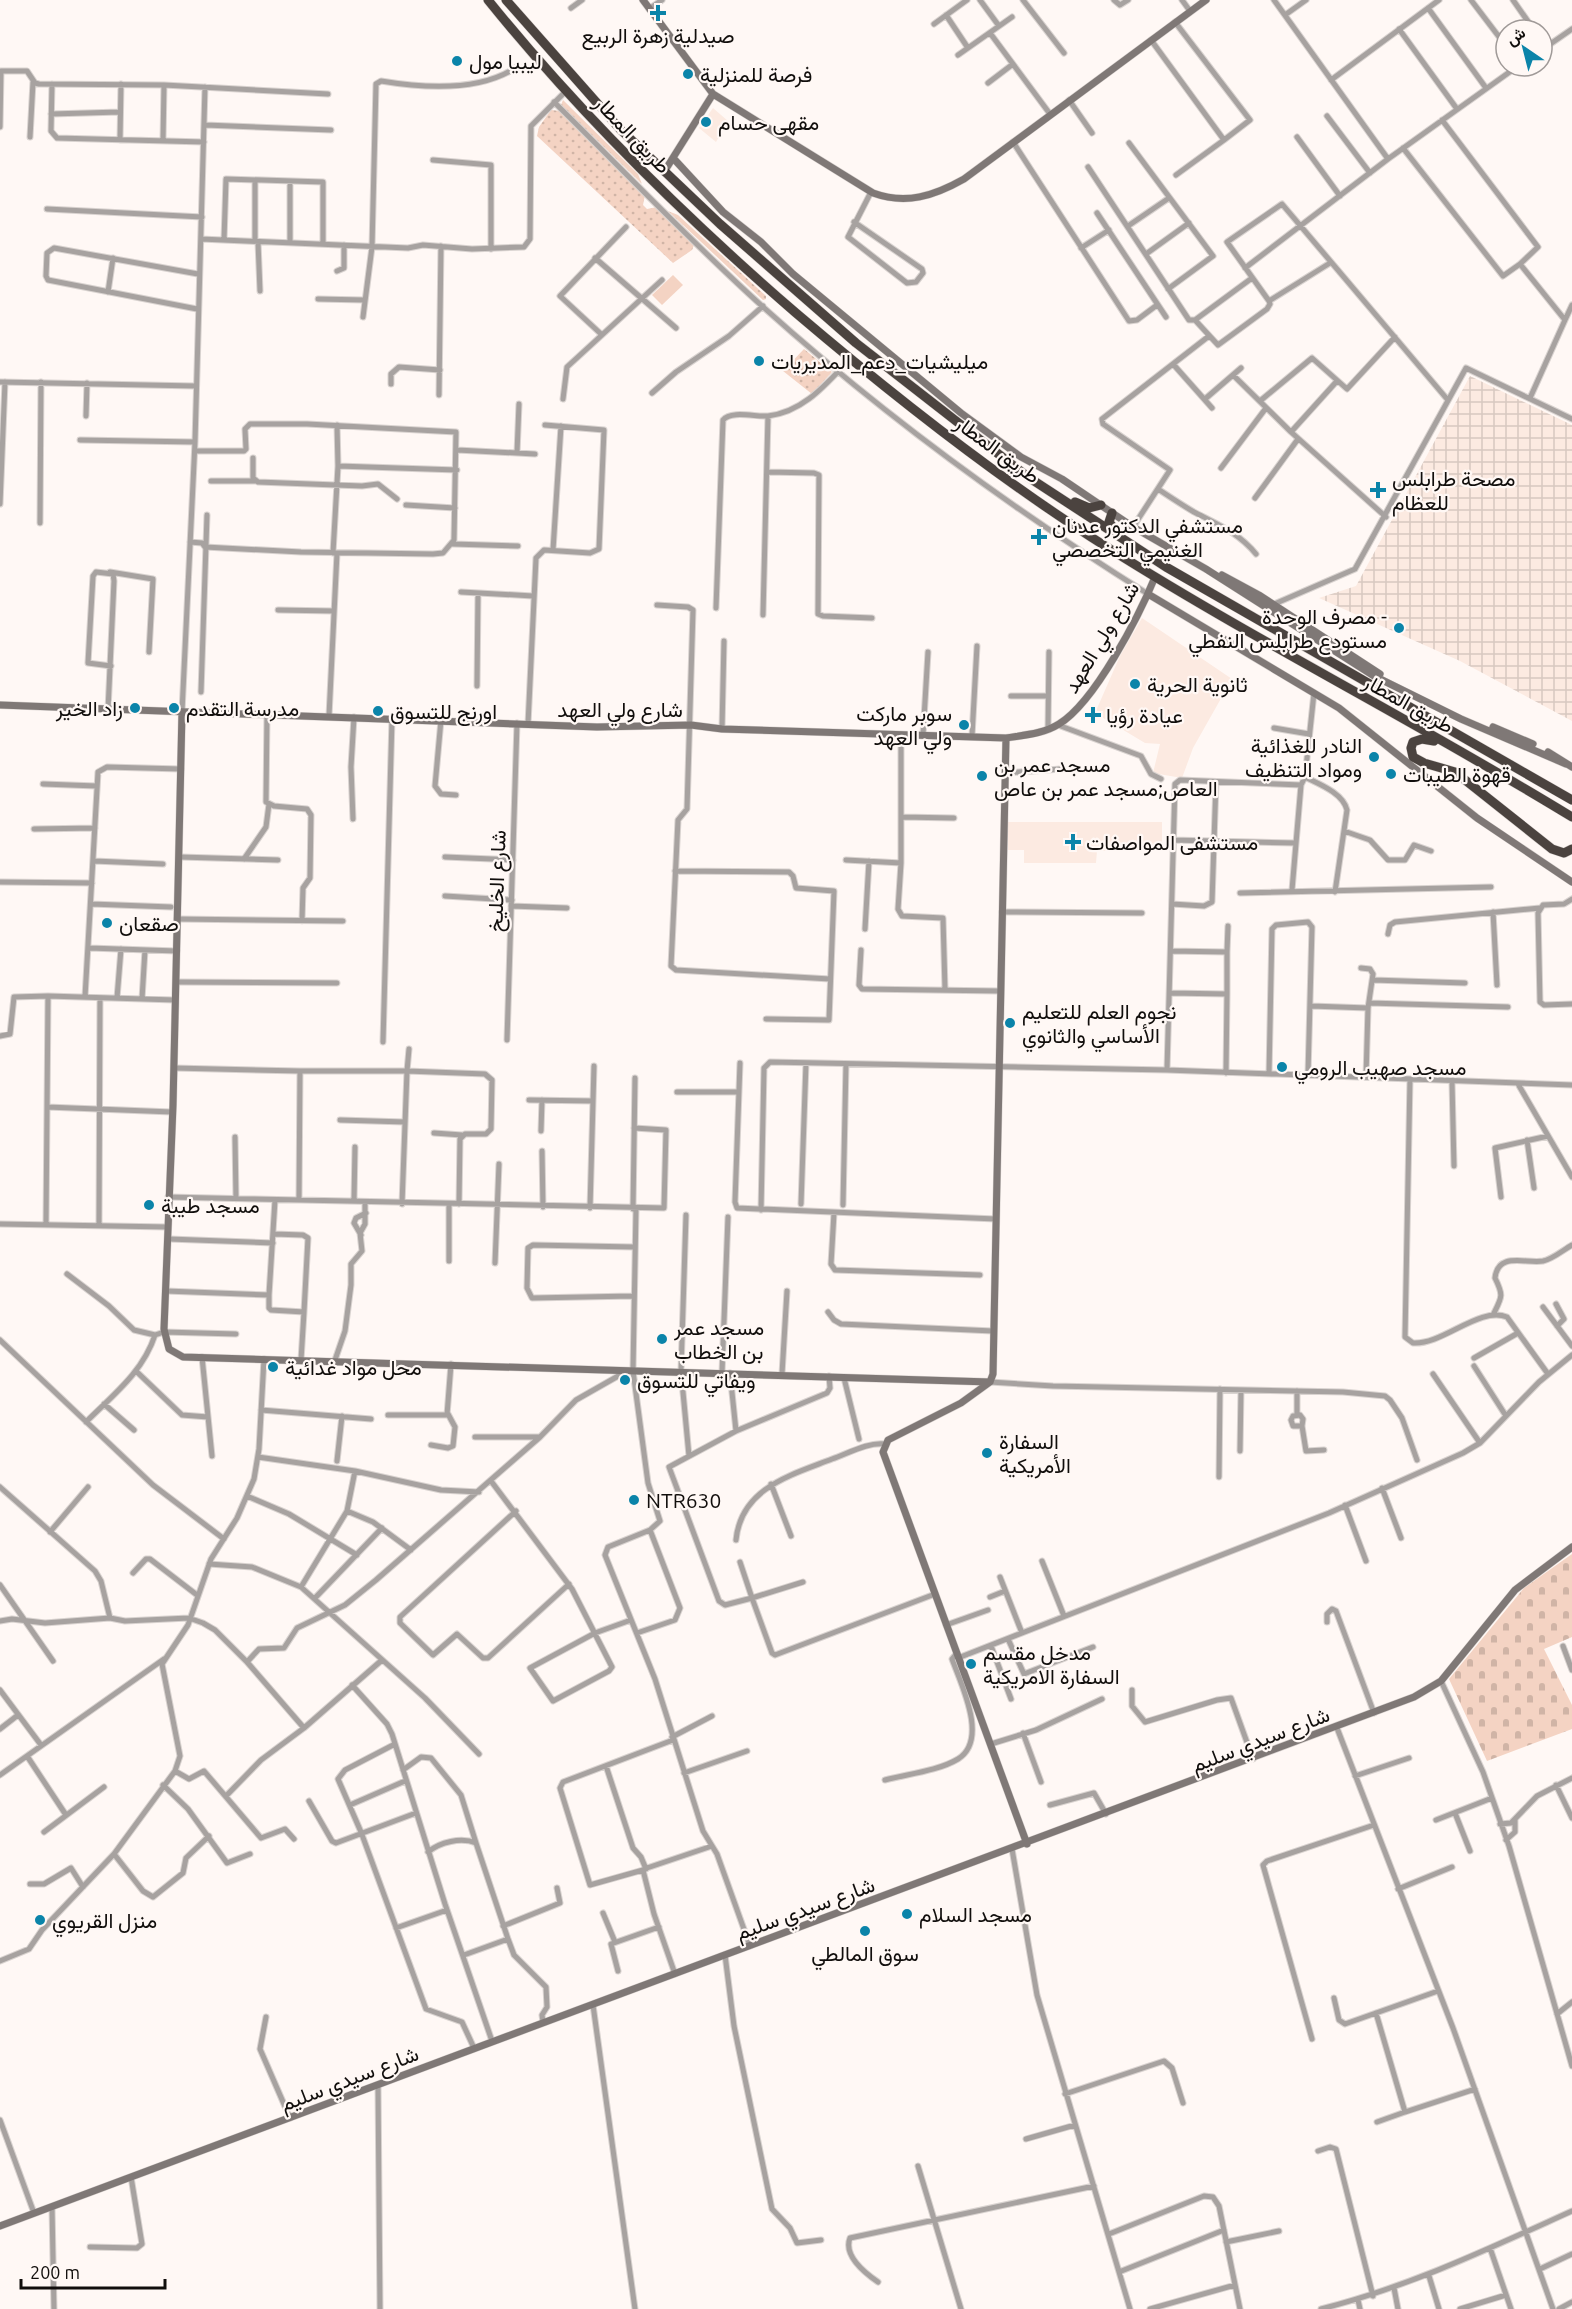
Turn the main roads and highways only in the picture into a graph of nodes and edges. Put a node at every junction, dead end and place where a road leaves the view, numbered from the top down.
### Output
1 (488, 0) edge
2 (506, 0) edge
3 (1041, 486) junction
4 (1101, 505) road end
5 (1112, 513) road end
6 (1129, 543) junction
7 (1445, 744) junction
8 (1572, 800) edge
9 (1572, 817) edge
10 (1572, 849) edge

1 - 7 highway, طريق المطار
2 - 3 highway, طريق المطار
3 - 4 highway
3 - 6 highway, طريق المطار
5 - 6 highway
6 - 8 highway, طريق المطار
7 - 9 highway, طريق المطار
7 - 10 highway

